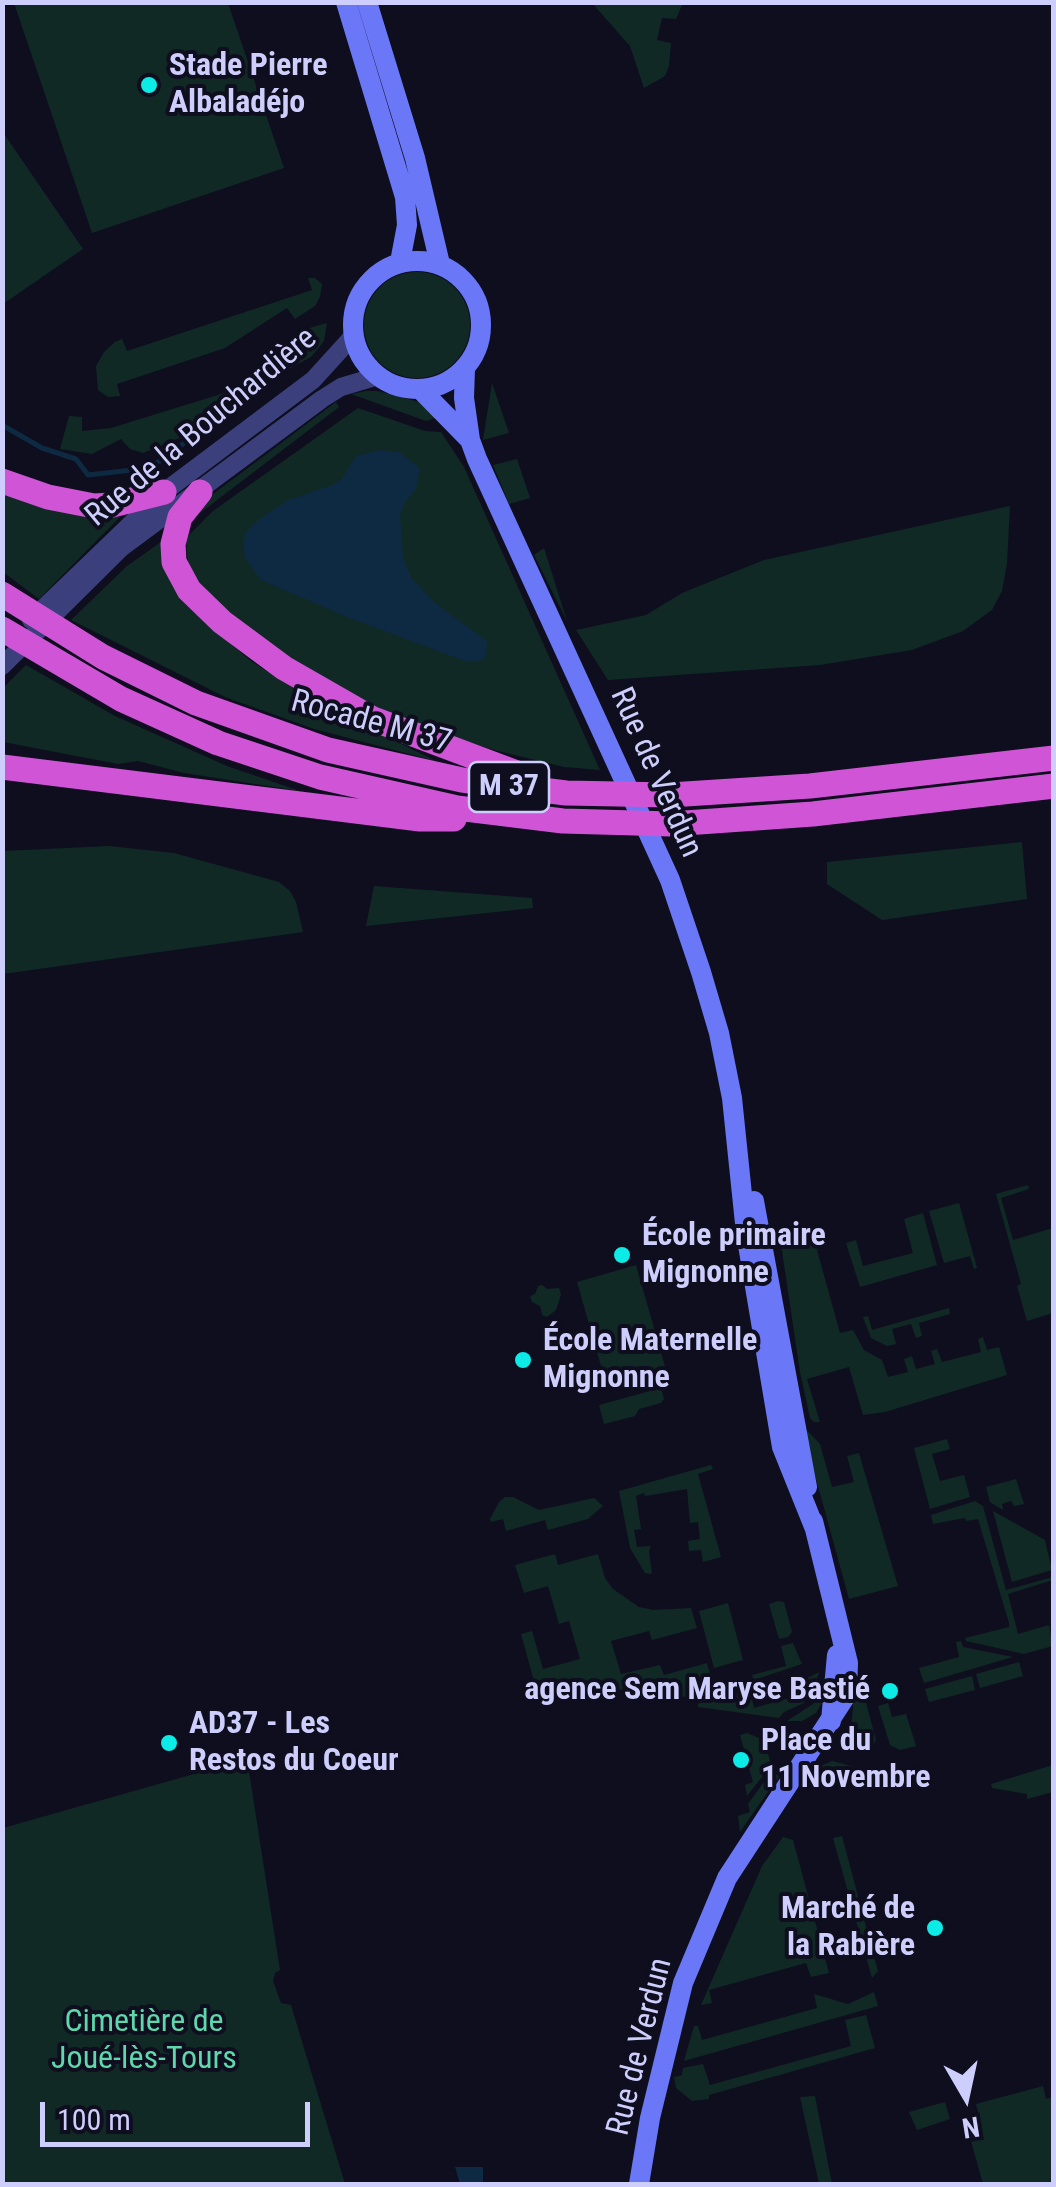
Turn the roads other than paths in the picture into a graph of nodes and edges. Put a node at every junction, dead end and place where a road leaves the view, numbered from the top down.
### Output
1 (346, 2) edge
2 (367, 2) edge
3 (400, 262) junction
4 (440, 264) junction
5 (353, 336) junction
6 (465, 368) junction
7 (378, 376) junction
8 (420, 390) junction
9 (470, 440) junction
10 (2, 480) edge
11 (164, 492) junction
12 (200, 492) junction
13 (78, 583) junction
14 (2, 594) edge
15 (2, 629) edge
16 (2, 649) edge
17 (2, 666) edge
18 (1054, 758) edge
19 (2, 767) edge
20 (1054, 786) edge
21 (566, 793) junction
22 (520, 817) junction
23 (638, 2184) edge

1 - 3 main road
2 - 4 main road
3 - 4 main road
3 - 5 main road
4 - 6 main road
5 - 7 main road
5 - 11 street, Rue de la Bouchardière
6 - 8 main road
6 - 9 main road, Rue de Verdun
7 - 8 main road
7 - 12 street, Rue de la Bouchardière
8 - 9 main road, Rue de Verdun
9 - 23 main road, Rue de Verdun
10 - 11 highway
11 - 13 street, Rue de la Bouchardière
12 - 13 street, Rue de la Bouchardière
12 - 21 highway
13 - 16 street, Rue de la Bouchardière
13 - 17 street, Rue de la Bouchardière
14 - 21 highway, Rocade M 37 / M 37
15 - 22 highway, Rocade M 37 / M 37
18 - 21 highway, Rocade M 37 / M 37
19 - 22 highway
20 - 22 highway, Rocade M 37 / M 37

